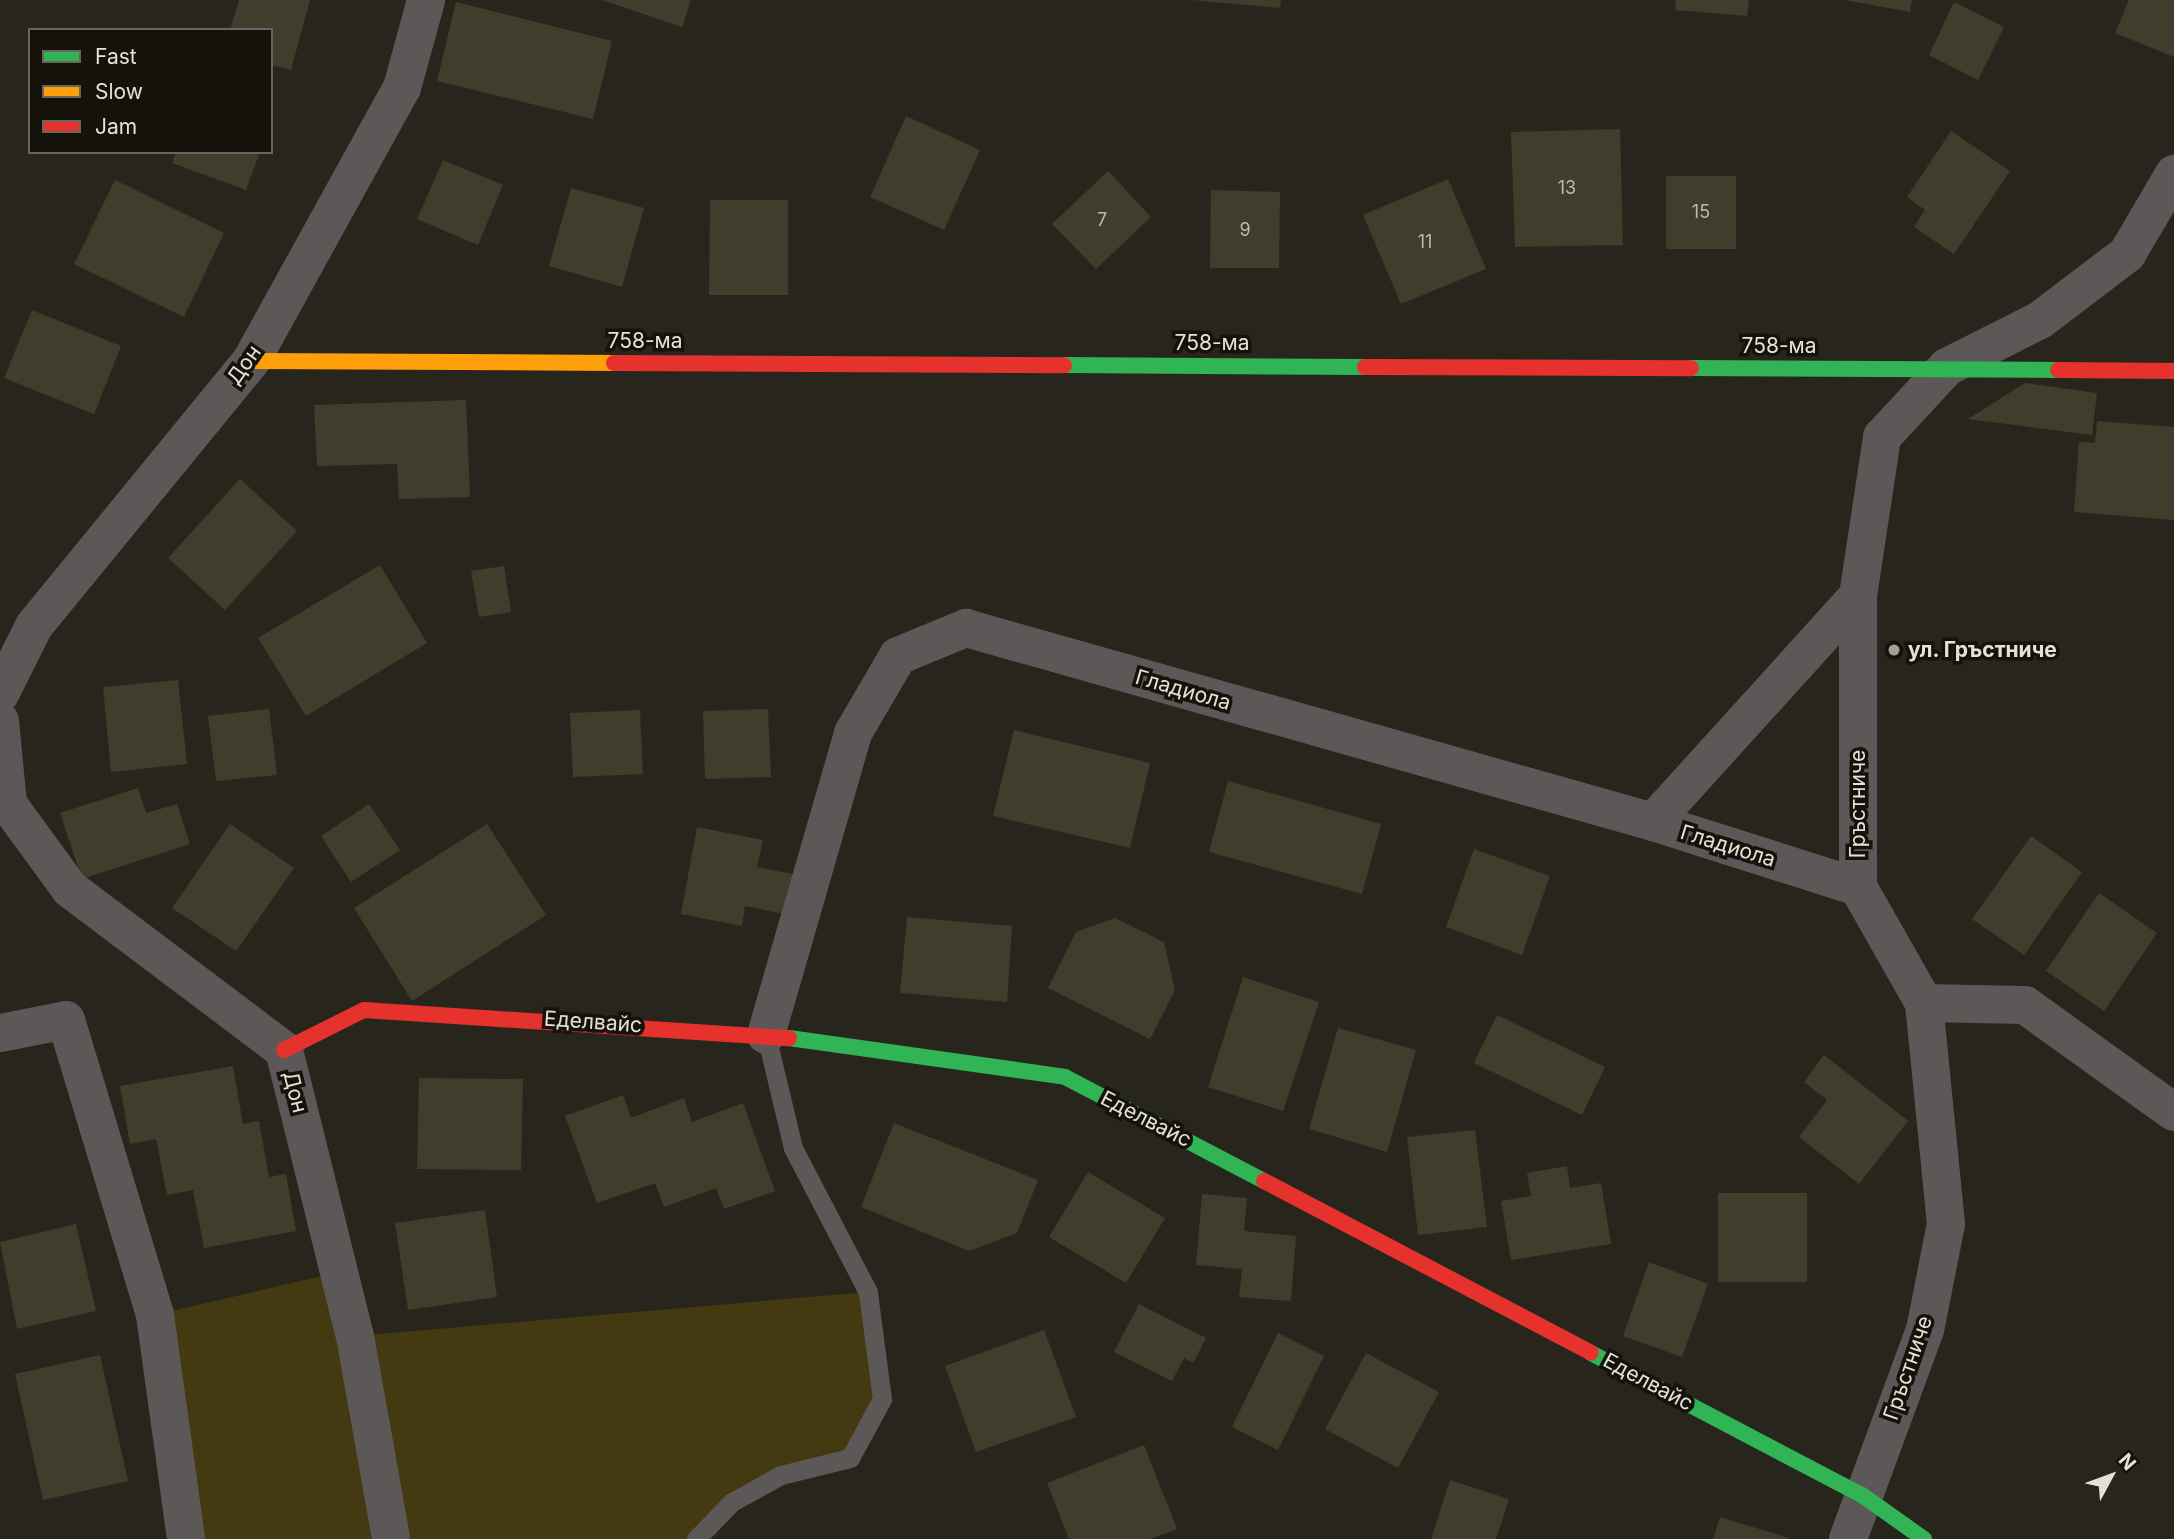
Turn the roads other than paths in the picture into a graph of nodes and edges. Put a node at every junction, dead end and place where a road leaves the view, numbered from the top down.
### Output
1 (426, 0) edge
2 (2174, 174) edge
3 (251, 360) junction
4 (1947, 368) junction
5 (2174, 371) edge
6 (1858, 596) junction
7 (0, 694) edge
8 (0, 721) edge
9 (1653, 822) junction
10 (1858, 887) junction
11 (1924, 1003) junction
12 (0, 1033) edge
13 (766, 1035) junction
14 (284, 1049) junction
15 (2174, 1112) edge
16 (1862, 1495) junction
17 (186, 1539) edge
18 (390, 1539) edge
19 (696, 1539) edge
20 (1848, 1539) edge
21 (1924, 1539) edge

1 - 3 street, Дон
2 - 4 street, Гръстниче
3 - 4 street, 758-ма
3 - 7 street, Дон
4 - 5 street, 758-ма
4 - 6 street, Гръстниче
6 - 9 street
6 - 10 street, Гръстниче
8 - 14 street, Дон
9 - 10 street, Гладиола
9 - 13 street, Гладиола
10 - 11 street, Гръстниче
11 - 15 street
11 - 16 street, Гръстниче
12 - 17 street
13 - 14 street, Еделвайс
13 - 16 street, Еделвайс
13 - 19 lane
14 - 18 street, Дон
16 - 20 street, Гръстниче
16 - 21 street, Еделвайс

